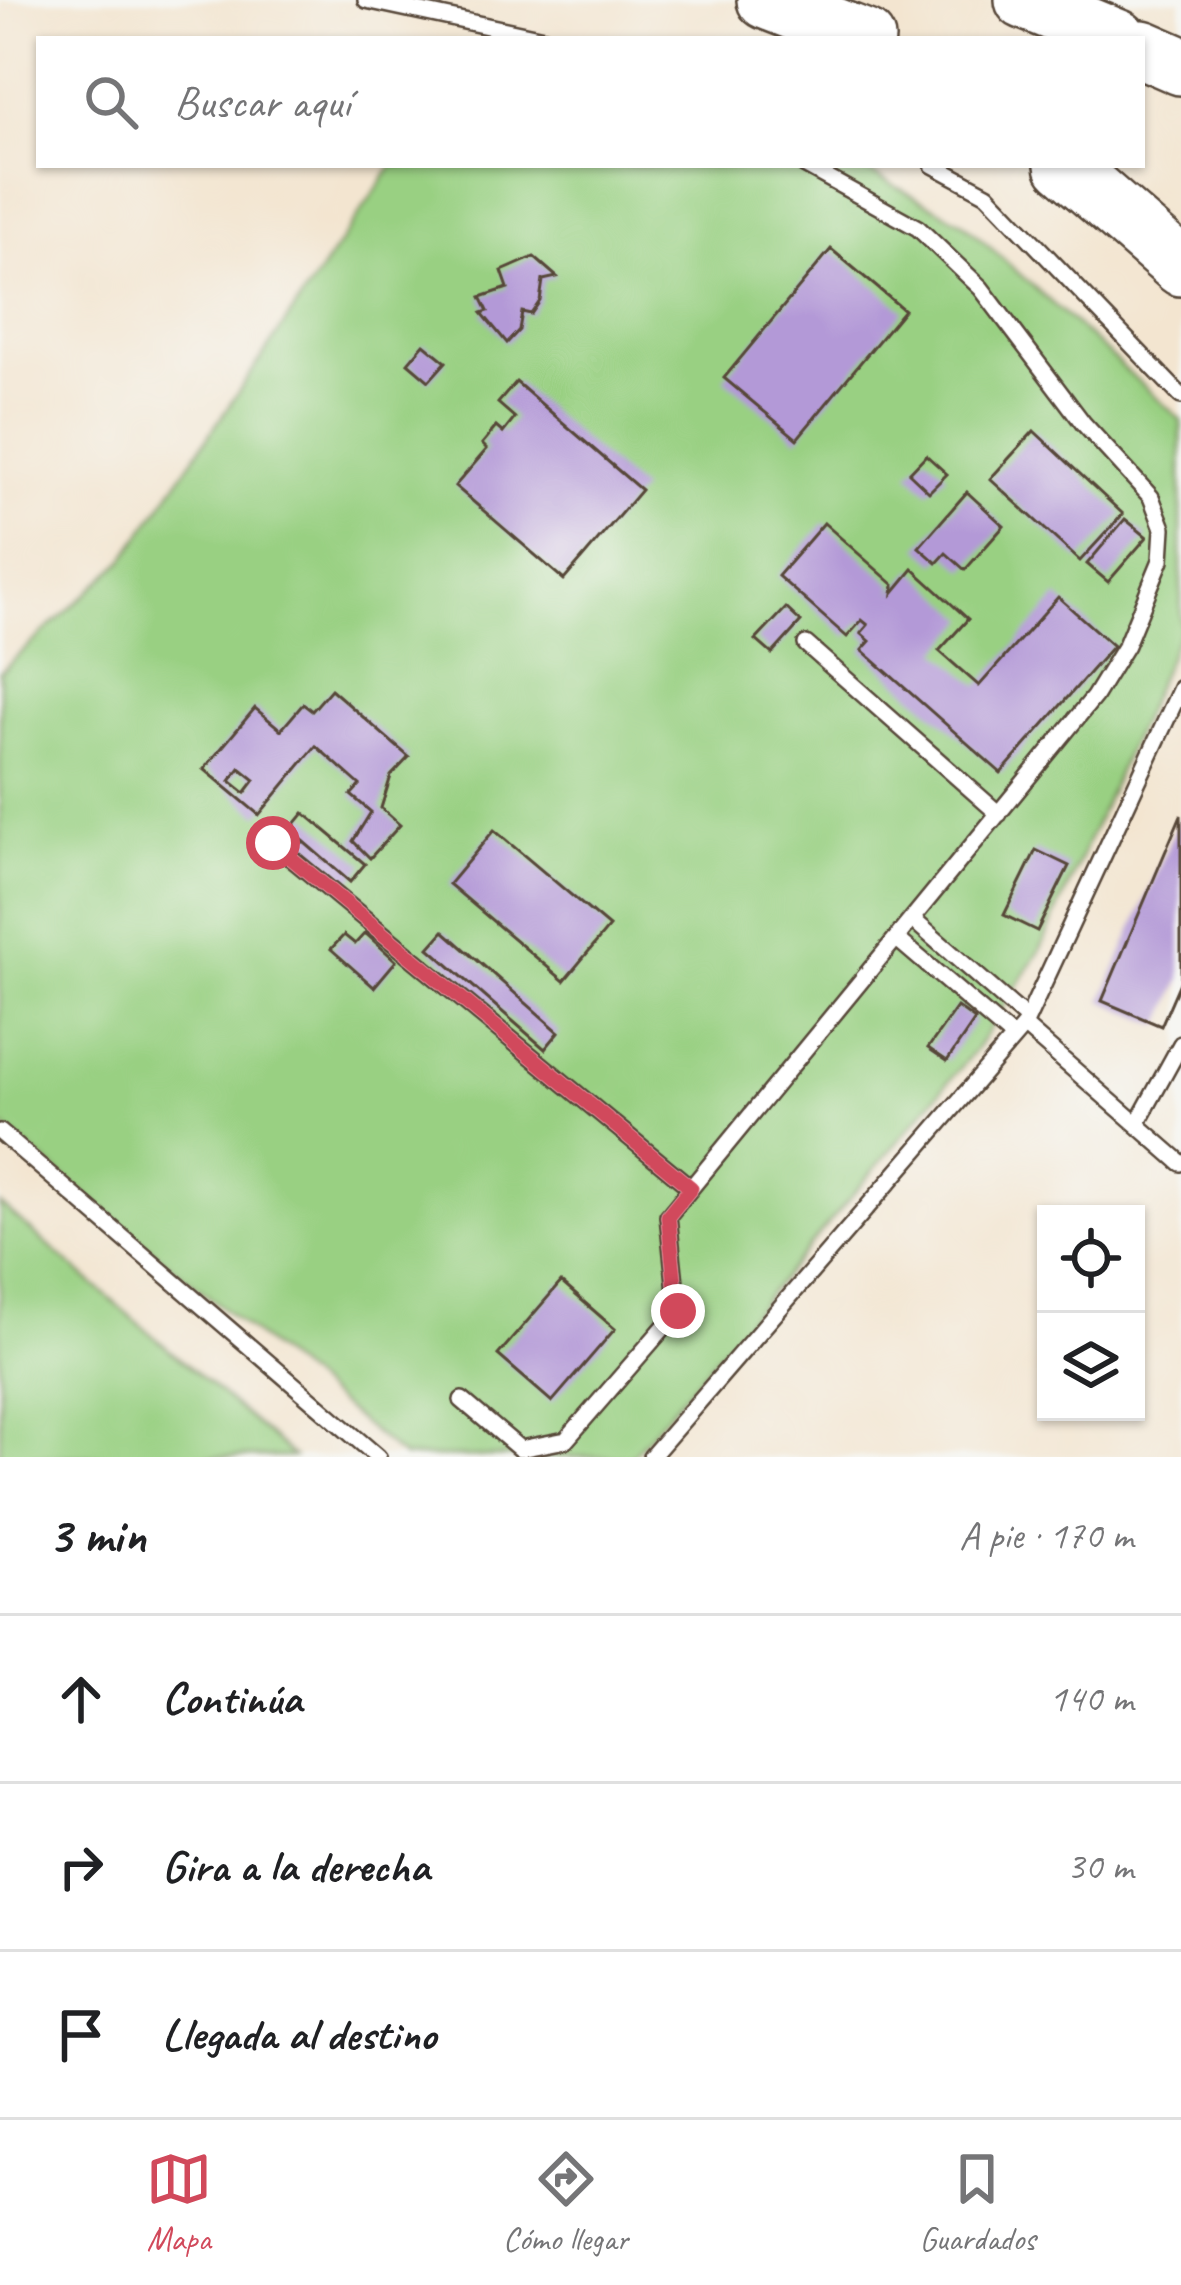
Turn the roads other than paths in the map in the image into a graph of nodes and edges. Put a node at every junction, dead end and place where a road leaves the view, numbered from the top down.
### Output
1 (366, 0) edge
2 (766, 0) edge
3 (1024, 0) edge
4 (534, 36) edge
5 (858, 36) edge
6 (1111, 36) edge
7 (1145, 50) edge
8 (1181, 66) edge
9 (809, 168) edge
10 (939, 168) edge
11 (1068, 168) edge
12 (1121, 211) junction
13 (1181, 240) edge
14 (1181, 267) edge
15 (1181, 397) edge
16 (806, 644) dead end
17 (1181, 688) edge
18 (999, 814) junction
19 (273, 843) dead end
20 (912, 920) junction
21 (896, 938) junction
22 (1021, 1028) junction
23 (1181, 1044) edge
24 (1137, 1124) junction
25 (0, 1132) edge
26 (1181, 1163) edge
27 (691, 1188) junction
28 (462, 1400) dead end
29 (378, 1457) edge
30 (651, 1457) edge

1 - 4 lane
2 - 5 highway
3 - 6 highway
7 - 8 highway
9 - 18 lane
10 - 15 lane
11 - 12 highway
12 - 13 highway
12 - 14 highway
16 - 18 lane
17 - 22 lane
18 - 20 lane
19 - 27 lane
20 - 21 lane
20 - 22 lane
21 - 22 lane
21 - 27 lane
22 - 24 lane
22 - 30 lane
23 - 24 lane
24 - 26 lane
25 - 29 lane
27 - 28 lane

